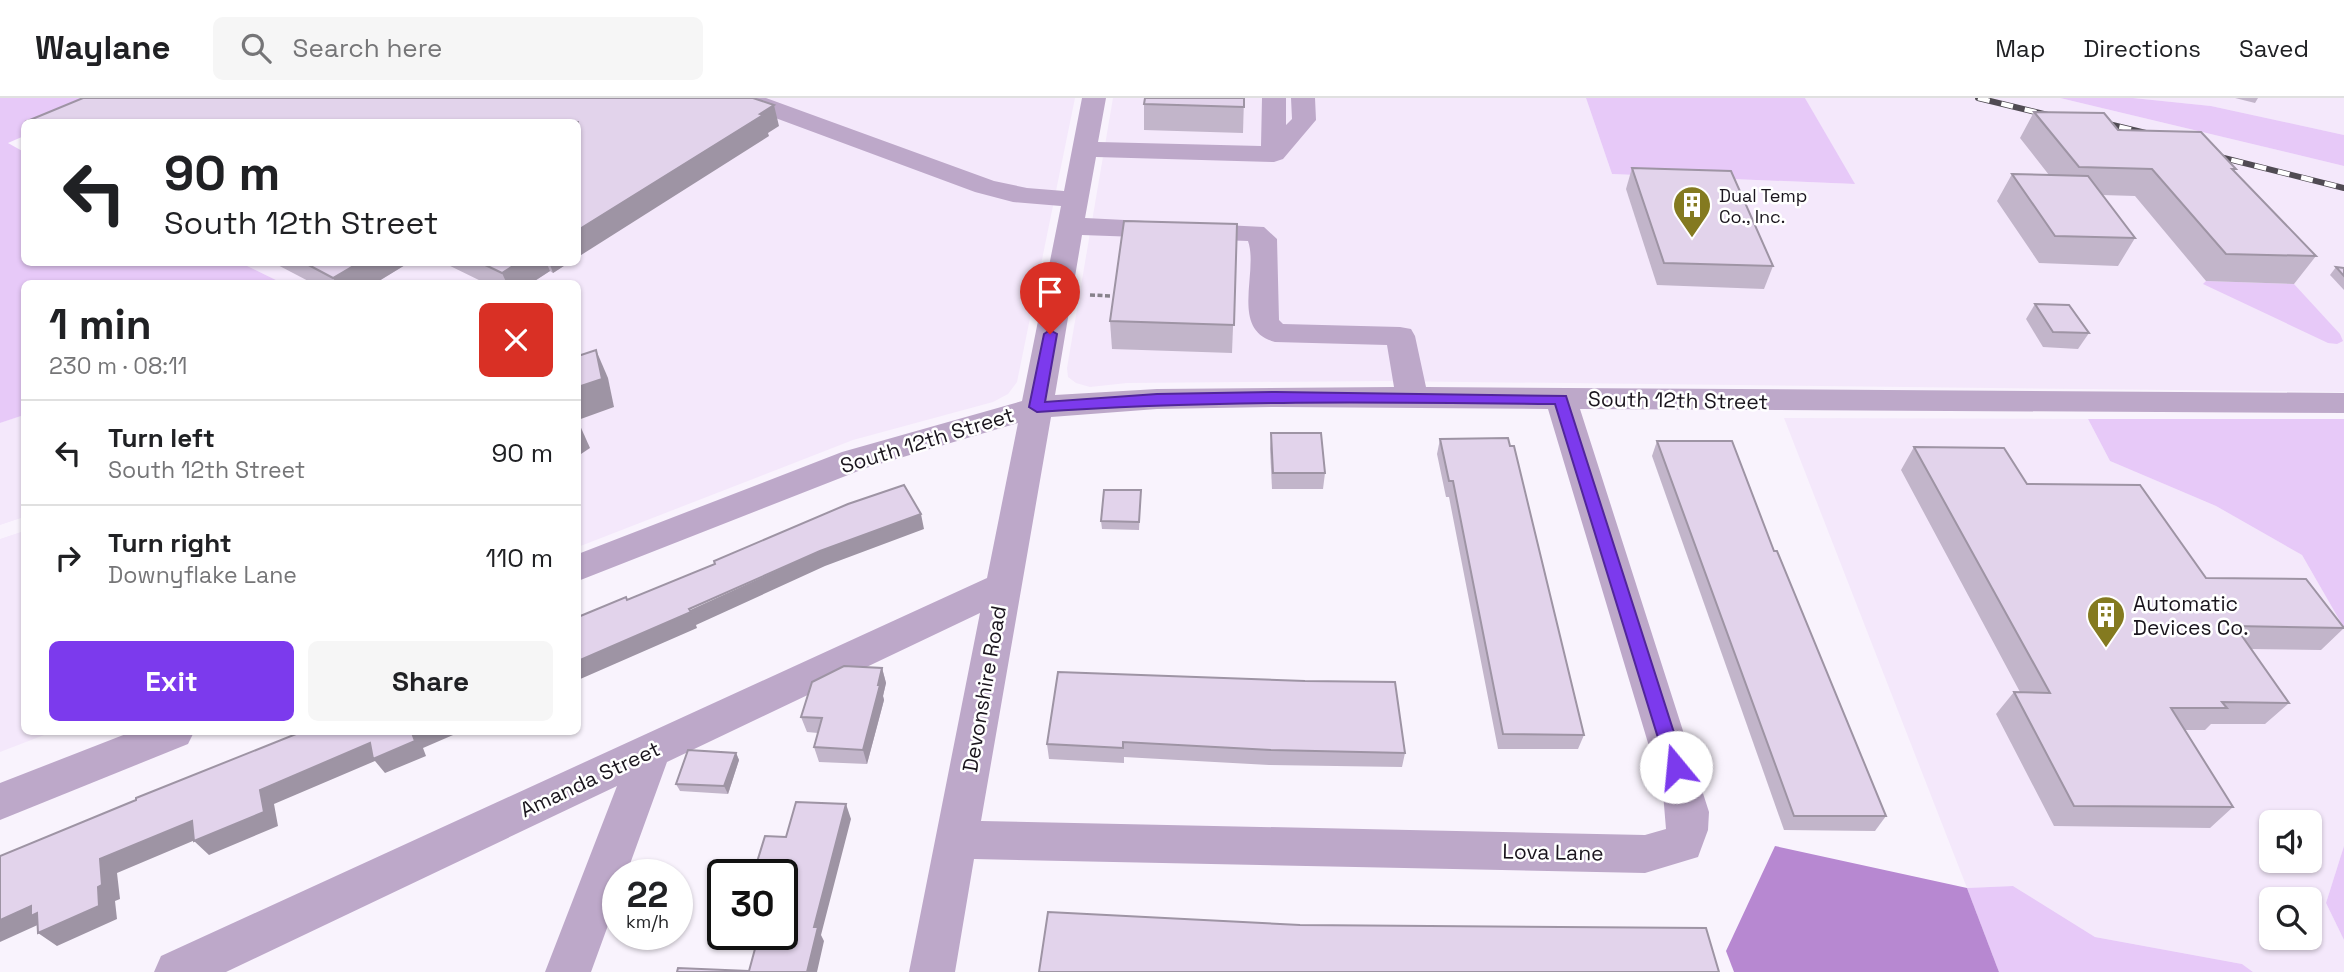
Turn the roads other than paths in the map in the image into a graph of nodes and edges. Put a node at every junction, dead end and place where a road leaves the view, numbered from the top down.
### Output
1 (743, 98) edge
2 (1094, 98) edge
3 (1274, 98) edge
4 (1303, 98) edge
5 (1085, 149) junction
6 (1274, 154) junction
7 (1073, 213) junction
8 (1412, 398) junction
9 (1561, 399) junction
10 (2344, 403) edge
11 (1037, 407) junction
12 (581, 564) edge
13 (1003, 586) junction
14 (167, 735) edge
15 (652, 751) junction
16 (0, 802) edge
17 (956, 840) junction
18 (177, 972) edge
19 (568, 972) edge
20 (932, 972) edge

1 - 7 street
2 - 5 street, Devonshire Road
3 - 6 street
4 - 6 street
5 - 6 street
5 - 7 street, Devonshire Road
7 - 8 street
7 - 11 street, Devonshire Road
8 - 9 street, South 12th Street
8 - 11 street, South 12th Street
9 - 10 street, South 12th Street
9 - 17 street, Lova Lane
11 - 12 street, South 12th Street
11 - 13 street, Devonshire Road
13 - 15 street, Amanda Street
13 - 17 street, Devonshire Road
14 - 16 street
15 - 18 street, Amanda Street
15 - 19 street
17 - 20 street, Devonshire Road

